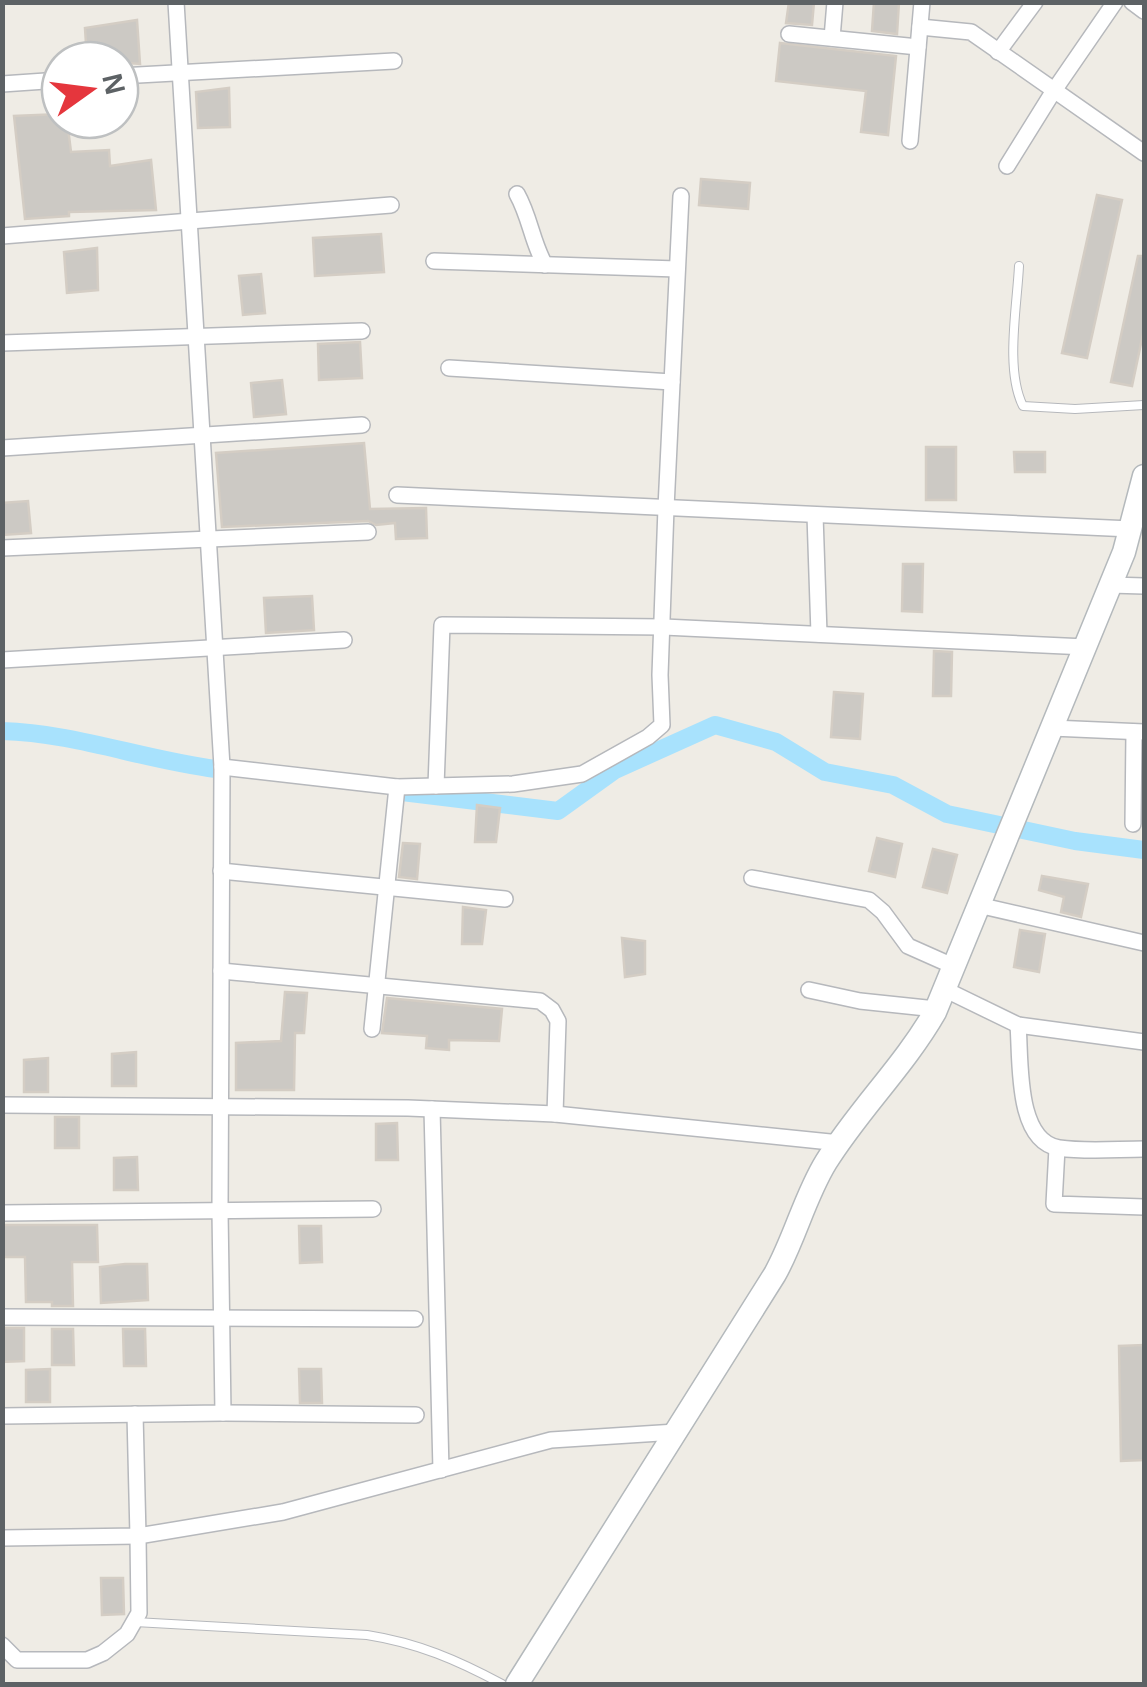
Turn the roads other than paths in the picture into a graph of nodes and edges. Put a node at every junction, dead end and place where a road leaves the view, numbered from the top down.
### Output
1 (176, 2) edge
2 (836, 2) edge
3 (922, 2) edge
4 (1036, 2) edge
5 (1115, 2) edge
6 (1132, 2) edge
7 (1144, 11) edge
8 (920, 28) junction
9 (789, 34) dead end
10 (832, 38) junction
11 (918, 47) junction
12 (998, 52) junction
13 (394, 61) dead end
14 (180, 71) junction
15 (140, 74) edge
16 (40, 81) edge
17 (2, 84) edge
18 (1052, 92) junction
19 (910, 141) dead end
20 (1144, 153) edge
21 (1007, 166) dead end
22 (518, 194) dead end
23 (681, 196) dead end
24 (391, 205) dead end
25 (190, 221) junction
26 (2, 236) edge
27 (434, 260) dead end
28 (545, 264) junction
29 (1019, 266) dead end
30 (677, 269) junction
31 (362, 331) dead end
32 (197, 336) junction
33 (2, 343) edge
34 (448, 368) dead end
35 (672, 382) junction
36 (1144, 405) edge
37 (362, 425) dead end
38 (203, 435) junction
39 (2, 448) edge
40 (1144, 476) edge
41 (396, 495) dead end
42 (666, 508) junction
43 (815, 515) junction
44 (1132, 529) junction
45 (368, 532) dead end
46 (210, 539) junction
47 (2, 548) edge
48 (1110, 585) junction
49 (1144, 586) edge
50 (664, 627) junction
51 (819, 634) junction
52 (344, 640) dead end
53 (1086, 647) junction
54 (217, 648) junction
55 (2, 660) edge
56 (1052, 728) junction
57 (1139, 732) edge
58 (222, 766) junction
59 (436, 786) junction
60 (396, 787) junction
61 (1133, 824) dead end
62 (221, 871) junction
63 (752, 878) dead end
64 (386, 888) junction
65 (505, 899) dead end
66 (978, 906) junction
67 (1144, 942) edge
68 (953, 966) junction
69 (221, 972) junction
70 (376, 986) junction
71 (809, 990) dead end
72 (940, 999) junction
73 (1018, 1024) junction
74 (372, 1029) dead end
75 (1144, 1042) edge
76 (2, 1105) edge
77 (220, 1107) junction
78 (432, 1109) junction
79 (555, 1114) junction
80 (840, 1143) junction
81 (1057, 1148) junction
82 (1144, 1149) edge
83 (1144, 1207) edge
84 (374, 1210) dead end
85 (220, 1211) junction
86 (2, 1213) edge
87 (2, 1316) edge
88 (221, 1318) junction
89 (415, 1319) dead end
90 (224, 1413) junction
91 (135, 1414) junction
92 (416, 1414) dead end
93 (2, 1416) edge
94 (676, 1432) junction
95 (441, 1470) junction
96 (138, 1536) junction
97 (2, 1538) edge
98 (135, 1622) junction
99 (2, 1645) edge
100 (502, 1684) edge
101 (517, 1684) edge

1 - 14 street
2 - 10 street
3 - 8 street
4 - 12 street
5 - 18 street
6 - 7 street
8 - 11 street
8 - 12 street
9 - 10 street
10 - 11 street
11 - 19 street
12 - 18 street
13 - 14 street
14 - 15 street
14 - 25 street
16 - 17 street
18 - 20 street
18 - 21 street
22 - 28 street
23 - 30 street
24 - 25 street
25 - 26 street
25 - 32 street
27 - 28 street
28 - 30 street
29 - 36 lane
30 - 35 street
31 - 32 street
32 - 33 street
32 - 38 street
34 - 35 street
35 - 42 street
37 - 38 street
38 - 39 street
38 - 46 street
40 - 44 street
41 - 42 street
42 - 43 street
42 - 50 street
43 - 44 street
43 - 51 street
44 - 48 street
45 - 46 street
46 - 47 street
46 - 54 street
48 - 49 street
48 - 53 street
50 - 51 street
50 - 59 street
50 - 59 street
51 - 53 street
52 - 54 street
53 - 56 street
54 - 55 street
54 - 58 street
56 - 57 street
56 - 66 street
57 - 61 street
58 - 60 street
58 - 62 street
59 - 60 street
60 - 64 street
62 - 64 street
62 - 69 street
63 - 68 street
64 - 65 street
64 - 70 street
66 - 67 street
66 - 68 street
68 - 72 street
69 - 70 street
69 - 77 street
70 - 74 street
70 - 79 street
71 - 72 street
72 - 73 street
72 - 80 street
73 - 75 street
73 - 81 street
76 - 77 street
77 - 78 street
77 - 85 street
78 - 79 street
78 - 95 street
79 - 80 street
80 - 94 street
81 - 82 street
81 - 83 street
84 - 85 street
85 - 86 street
85 - 88 street
87 - 88 street
88 - 89 street
88 - 90 street
90 - 91 street
90 - 92 street
91 - 93 street
91 - 96 street
94 - 95 street
94 - 101 street
95 - 96 street
96 - 97 street
96 - 98 street
98 - 99 street
98 - 100 lane

